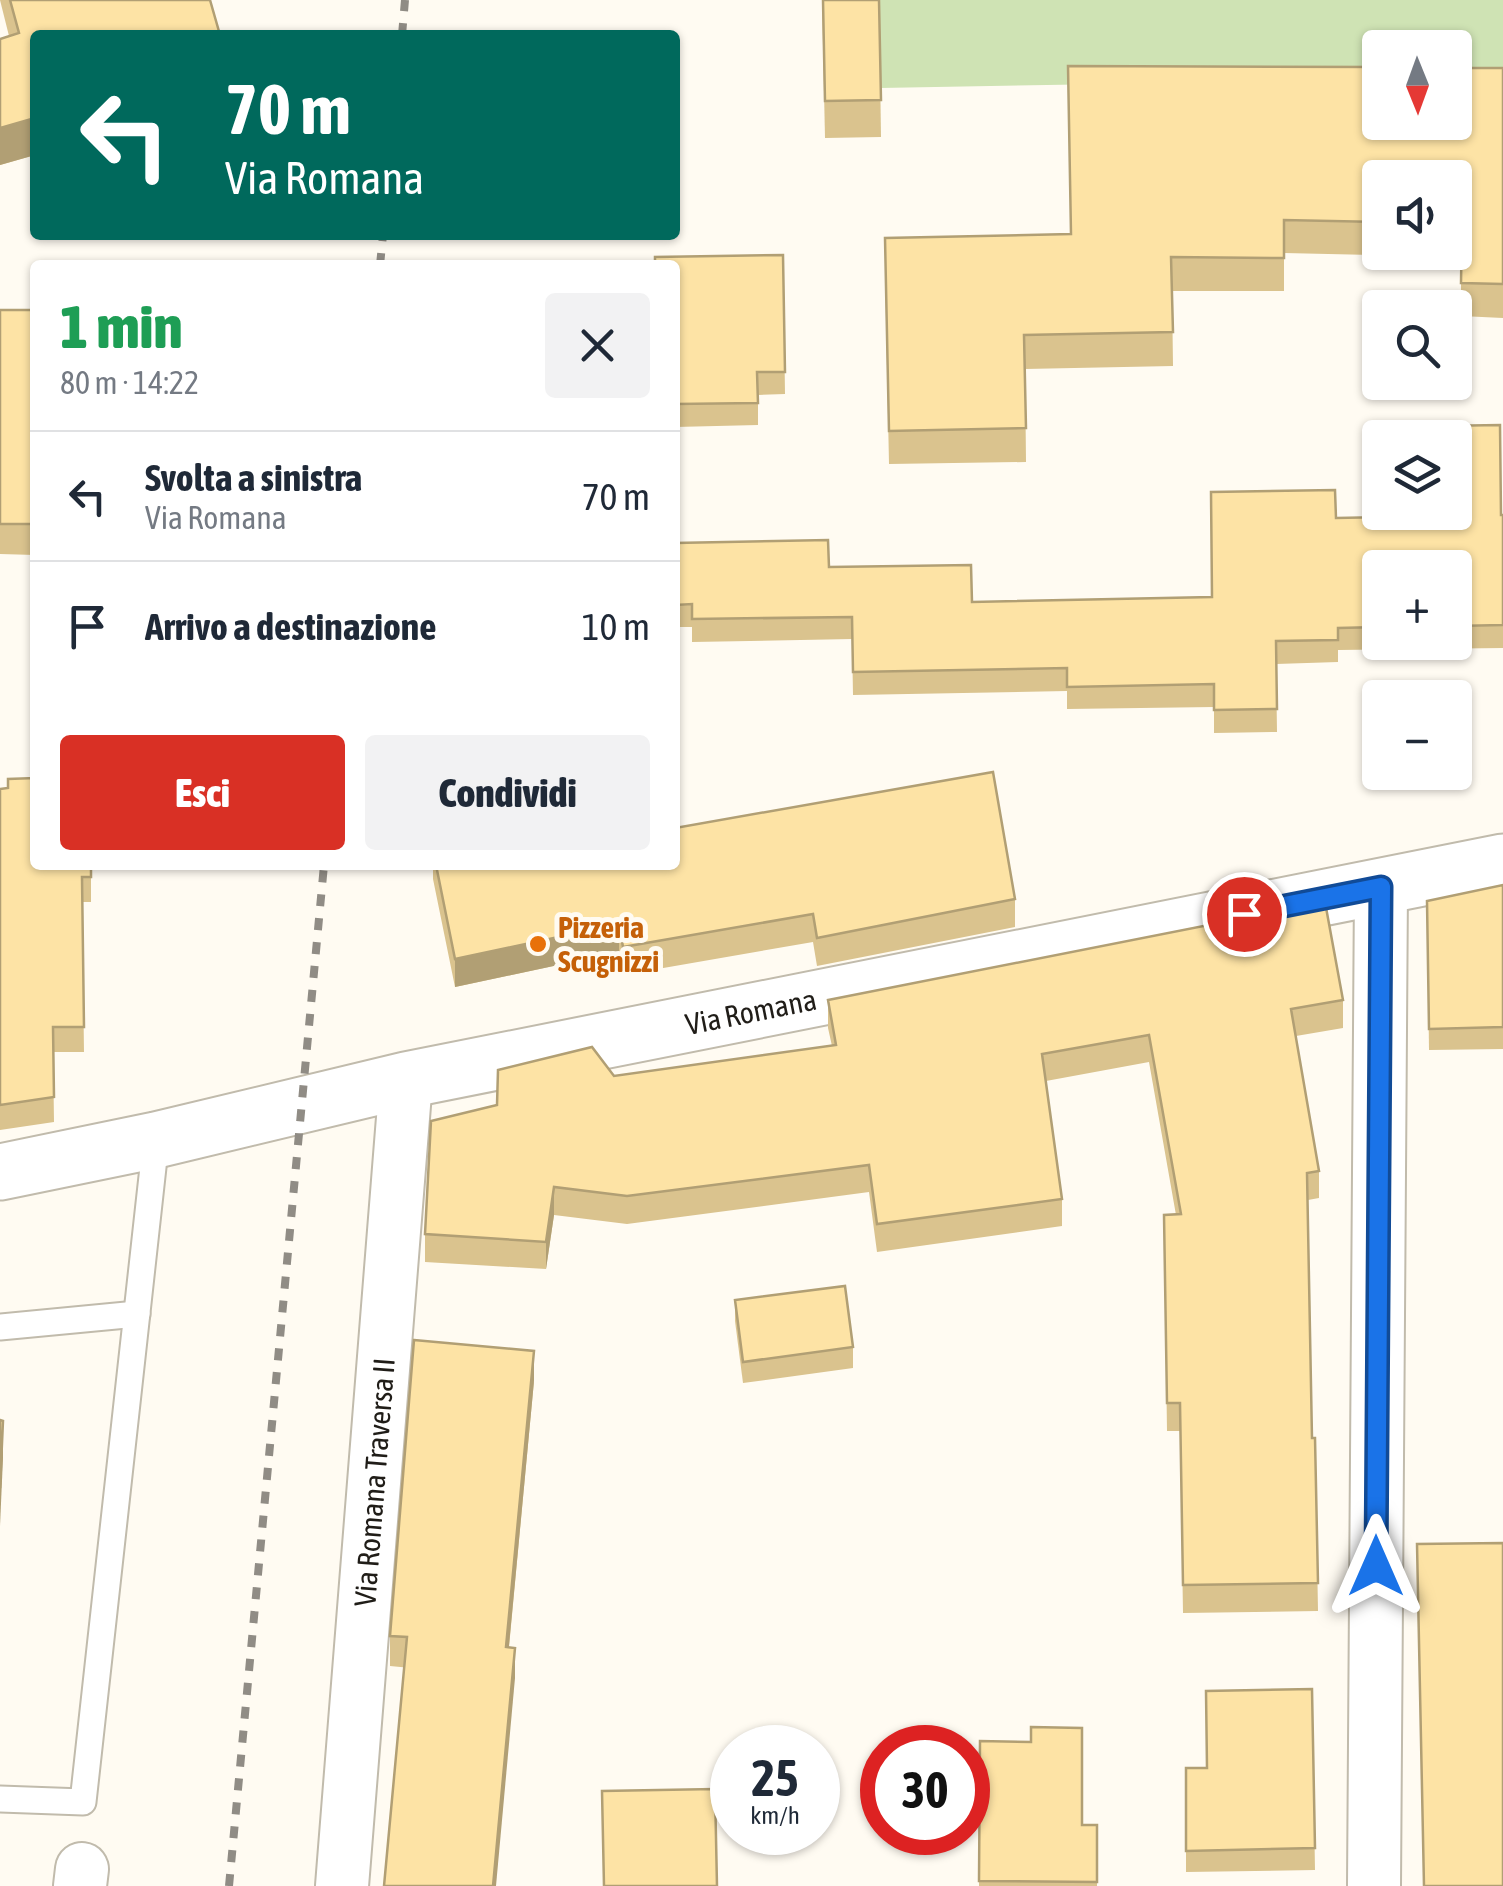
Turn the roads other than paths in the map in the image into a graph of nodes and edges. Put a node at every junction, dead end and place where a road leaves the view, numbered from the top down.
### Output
1 (1503, 862) edge
2 (1381, 887) junction
3 (406, 1080) junction
4 (156, 1140) junction
5 (0, 1172) edge
6 (138, 1314) junction
7 (0, 1327) edge
8 (0, 1799) edge
9 (342, 1886) edge
10 (1374, 1886) edge

1 - 2 main road, Via Romana
2 - 3 main road, Via Romana
2 - 10 street
3 - 4 main road, Via Romana
3 - 9 street, Via Romana Traversa II
4 - 5 main road, Via Romana
4 - 6 lane
6 - 7 lane
6 - 8 lane

